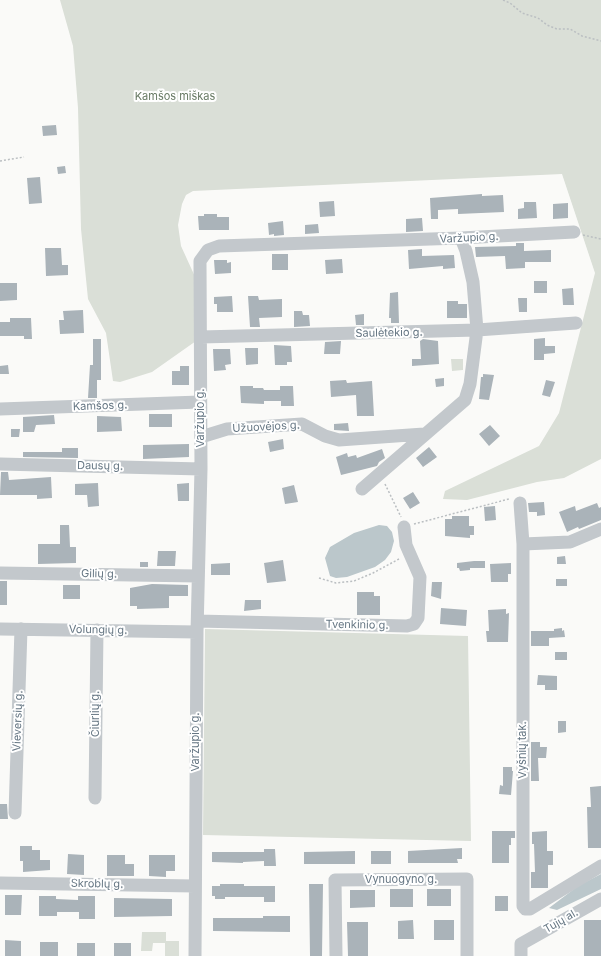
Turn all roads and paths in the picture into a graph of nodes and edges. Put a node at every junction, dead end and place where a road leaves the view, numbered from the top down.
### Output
1 (503, 0) edge
2 (601, 42) edge
3 (24, 157) dead end
4 (0, 162) edge
5 (574, 232) joint
6 (461, 238) junction
7 (601, 239) edge
8 (576, 323) dead end
9 (477, 330) junction
10 (201, 337) junction
11 (200, 402) junction
12 (0, 409) edge
13 (424, 434) junction
14 (201, 437) junction
15 (0, 464) edge
16 (201, 469) junction
17 (380, 474) junction
18 (362, 489) dead end
19 (516, 501) joint
20 (404, 527) junction
21 (601, 529) edge
22 (523, 544) junction
23 (410, 553) junction
24 (0, 573) edge
25 (198, 576) junction
26 (319, 578) dead end
27 (198, 627) junction
28 (0, 629) edge
29 (21, 629) junction
30 (97, 630) junction
31 (96, 798) dead end
32 (15, 813) dead end
33 (601, 866) edge
34 (0, 883) edge
35 (195, 886) junction
36 (601, 899) edge
37 (521, 950) edge
38 (195, 956) edge
39 (336, 956) edge
40 (467, 956) edge

1 - 2 path
3 - 4 path
5 - 6 street, Varžupio g.
5 - 7 path
6 - 9 street
6 - 10 street, Varžupio g.
8 - 9 street, Saulėtekio g.
9 - 10 street, Saulėtekio g.
9 - 13 street
10 - 11 street, Varžupio g.
11 - 12 street, Kamšos g.
11 - 14 street, Varžupio g.
13 - 14 street, Užuovėjos g.
13 - 17 street
14 - 16 street, Varžupio g.
15 - 16 street, Dausų g.
16 - 25 street, Varžupio g.
17 - 18 street
17 - 20 path
19 - 20 path
19 - 22 street, Vyšnių tak.
20 - 23 street, Tvenkinio g.
21 - 22 street
22 - 33 street, Vyšnių tak.
23 - 26 path
23 - 27 street, Tvenkinio g.
24 - 25 street, Gilių g.
25 - 27 street, Varžupio g.
27 - 30 street, Volungių g.
27 - 35 street, Varžupio g.
28 - 29 street, Volungių g.
29 - 30 street, Volungių g.
29 - 32 street, Vieversių g.
30 - 31 street, Čiurlių g.
34 - 35 street, Skroblų g.
35 - 38 street, Varžupio g.
36 - 37 street, Tujų al.
39 - 40 street, Vynuogyno g.

